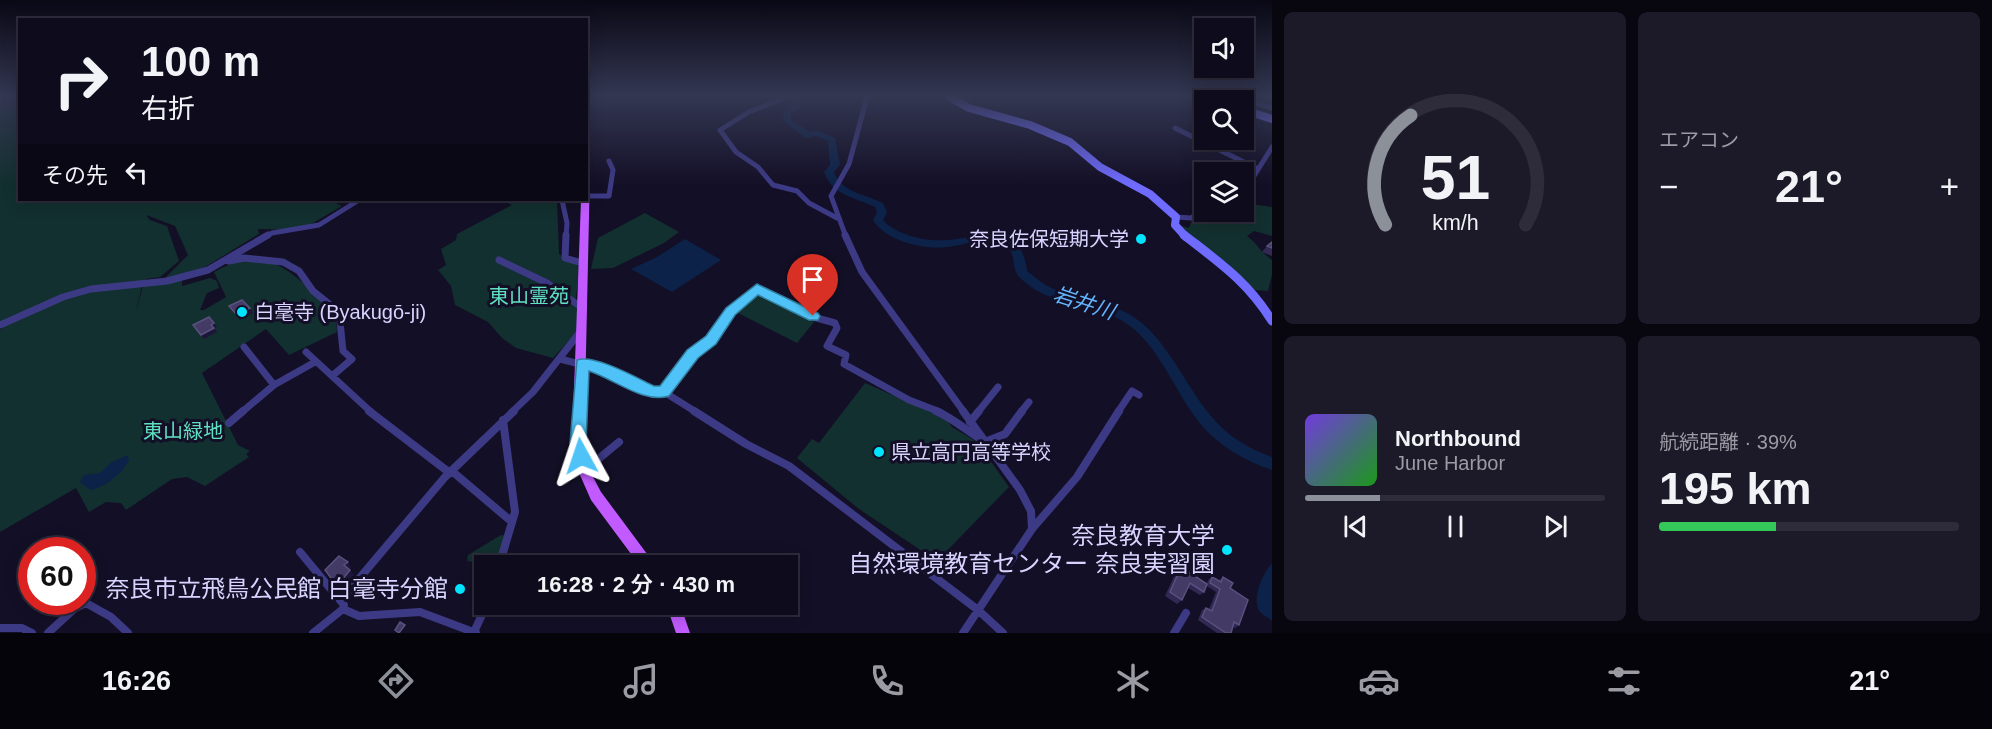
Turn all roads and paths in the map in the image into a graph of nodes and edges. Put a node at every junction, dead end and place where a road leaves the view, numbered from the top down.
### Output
1 (725, 127) edge
2 (861, 127) edge
3 (1034, 127) edge
4 (1175, 128) dead end
5 (1272, 147) edge
6 (609, 161) dead end
7 (1258, 169) junction
8 (1254, 176) edge
9 (588, 196) edge
10 (356, 201) edge
11 (562, 201) edge
12 (588, 201) edge
13 (1194, 216) edge
14 (1176, 217) junction
15 (837, 218) junction
16 (499, 260) dead end
17 (223, 262) junction
18 (582, 263) junction
19 (581, 307) junction
20 (1272, 321) edge
21 (0, 325) edge
22 (582, 330) junction
23 (244, 347) dead end
24 (306, 352) dead end
25 (560, 359) junction
26 (315, 362) junction
27 (583, 364) junction
28 (332, 376) junction
29 (274, 385) junction
30 (998, 387) dead end
31 (664, 392) junction
32 (1139, 395) dead end
33 (1029, 402) dead end
34 (503, 420) junction
35 (970, 422) junction
36 (229, 423) dead end
37 (619, 442) dead end
38 (985, 442) junction
39 (585, 470) junction
40 (450, 471) junction
41 (512, 522) junction
42 (1032, 529) junction
43 (300, 552) dead end
44 (502, 555) edge
45 (641, 555) edge
46 (342, 604) junction
47 (978, 610) junction
48 (1186, 613) dead end
49 (482, 615) edge
50 (676, 615) edge
51 (0, 628) edge
52 (32, 633) edge
53 (48, 633) edge
54 (128, 633) edge
55 (313, 633) edge
56 (475, 633) edge
57 (682, 633) edge
58 (963, 633) edge
59 (1003, 633) edge
60 (1174, 633) edge

1 - 15 street
2 - 15 street
3 - 14 street
4 - 7 street
5 - 7 street
6 - 9 street
7 - 8 street
10 - 17 street
11 - 18 street
12 - 18 main road
13 - 14 street
14 - 20 street
15 - 35 street
16 - 19 street
17 - 21 street
17 - 28 street
18 - 19 main road
19 - 22 main road
22 - 25 street
22 - 27 main road
23 - 29 street
24 - 26 street
25 - 27 street
25 - 34 street
26 - 28 street
26 - 29 street
27 - 31 street
27 - 39 main road
28 - 40 street
29 - 36 street
30 - 35 street
31 - 38 street
31 - 47 street
32 - 42 street
33 - 38 street
34 - 40 street
34 - 41 street
35 - 38 street
37 - 39 street
38 - 42 street
39 - 45 main road
40 - 41 street
40 - 46 street
41 - 44 street
42 - 47 street
43 - 46 street
46 - 55 street
46 - 56 street
47 - 58 street
47 - 59 street
48 - 60 street
49 - 56 street
50 - 57 main road
51 - 52 street
53 - 54 street

